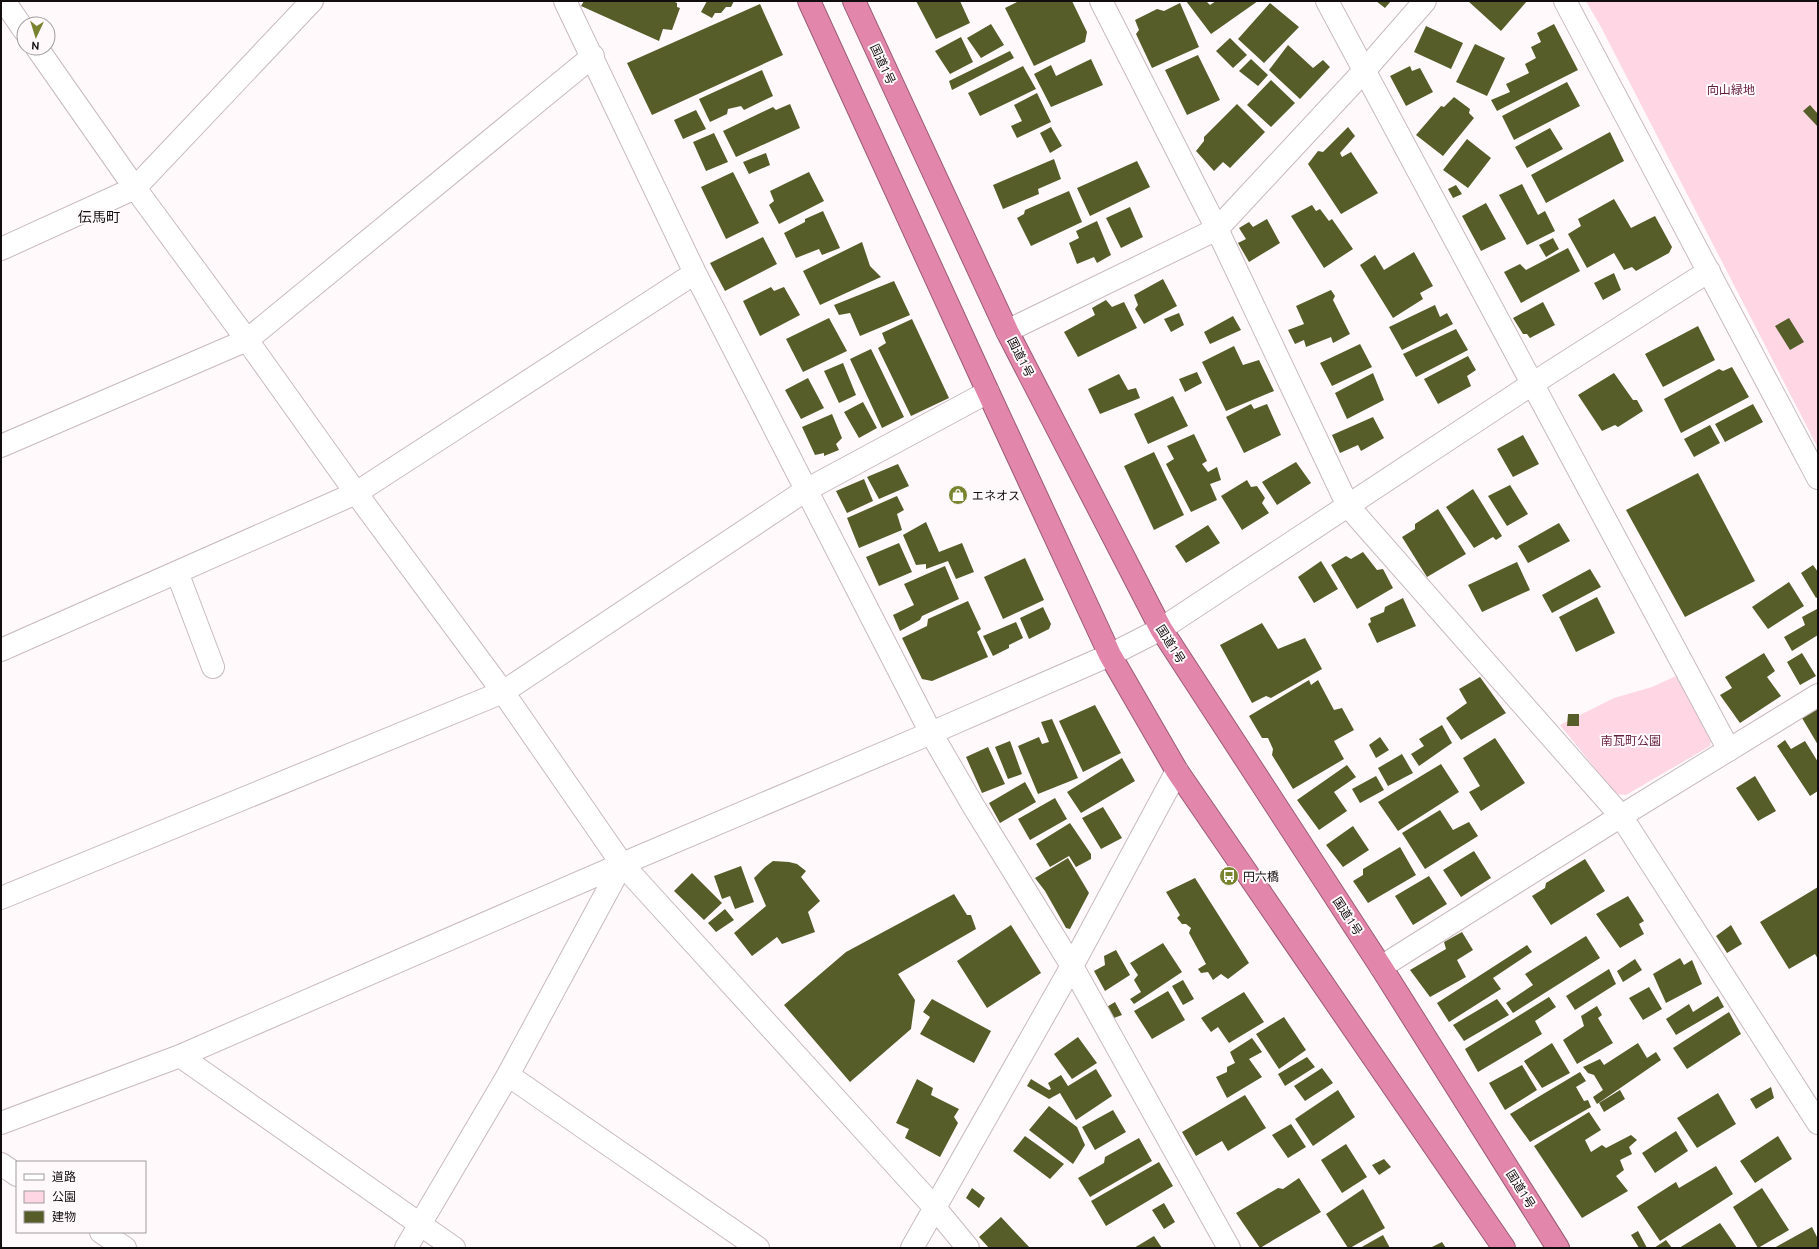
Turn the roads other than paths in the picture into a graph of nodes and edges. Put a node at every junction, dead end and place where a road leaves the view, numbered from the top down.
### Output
1 (4, 1) edge
2 (312, 1) edge
3 (565, 1) edge
4 (810, 1) edge
5 (854, 1) edge
6 (1101, 1) edge
7 (1327, 1) edge
8 (1425, 1) edge
9 (1565, 1) edge
10 (16, 18) edge
11 (43, 56) edge
12 (593, 56) junction
13 (1364, 71) junction
14 (136, 188) junction
15 (1217, 229) junction
16 (1, 249) edge
17 (1709, 272) junction
18 (696, 273) junction
19 (1007, 331) junction
20 (247, 340) junction
21 (1532, 384) junction
22 (988, 392) junction
23 (1, 446) edge
24 (1818, 478) edge
25 (806, 490) junction
26 (356, 493) junction
27 (1348, 506) junction
28 (177, 572) junction
29 (1161, 629) junction
30 (1, 650) edge
31 (1110, 655) junction
32 (213, 666) dead end
33 (503, 692) junction
34 (1818, 695) edge
35 (931, 733) junction
36 (1729, 750) junction
37 (1177, 771) junction
38 (1621, 816) junction
39 (622, 864) junction
40 (1, 898) edge
41 (1072, 966) junction
42 (1381, 967) junction
43 (180, 1056) junction
44 (508, 1075) junction
45 (1, 1123) edge
46 (1818, 1123) edge
47 (1, 1164) edge
48 (16, 1174) edge
49 (935, 1208) junction
50 (420, 1225) junction
51 (102, 1233) edge
52 (125, 1248) edge
53 (406, 1248) edge
54 (454, 1248) edge
55 (758, 1248) edge
56 (912, 1248) edge
57 (968, 1248) edge
58 (1229, 1248) edge
59 (1504, 1248) edge
60 (1558, 1248) edge

1 - 10 street
2 - 14 street
3 - 12 street
4 - 22 highway
5 - 19 highway, 国道1号
6 - 15 street
7 - 13 street
8 - 13 street
9 - 17 street
11 - 14 street
12 - 18 street
12 - 20 street
13 - 15 street
13 - 21 street
14 - 16 street
14 - 20 street
15 - 19 street
15 - 27 street
17 - 21 street
17 - 24 street
18 - 25 street
18 - 26 street
19 - 29 highway, 国道1号
20 - 23 street
20 - 26 street
21 - 27 street
21 - 36 street
22 - 25 street
22 - 31 highway
25 - 33 street
25 - 35 street
26 - 28 street
26 - 33 street
27 - 29 street
27 - 38 street
28 - 30 street
28 - 32 street
29 - 31 street
29 - 42 highway, 国道1号
31 - 35 street
31 - 37 highway
33 - 39 street
33 - 40 street
34 - 36 street
35 - 39 street
35 - 41 street
36 - 38 street
37 - 41 street
37 - 59 highway
38 - 42 street
38 - 46 street
39 - 43 street
39 - 44 street
39 - 49 street
41 - 49 street
41 - 58 street
42 - 60 highway, 国道1号
43 - 45 street
43 - 50 street
44 - 50 street
44 - 55 street
47 - 48 street
49 - 56 street
49 - 57 street
50 - 53 street
50 - 54 street
51 - 52 street

